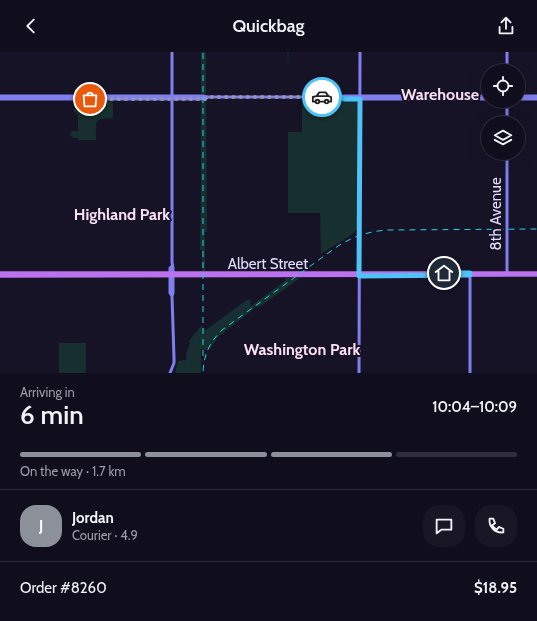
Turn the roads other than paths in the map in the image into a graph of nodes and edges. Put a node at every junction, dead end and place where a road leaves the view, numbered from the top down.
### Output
1 (172, 52) edge
2 (360, 52) edge
3 (507, 52) edge
4 (507, 64) edge
5 (481, 96) edge
6 (525, 96) edge
7 (537, 96) edge
8 (0, 97) edge
9 (172, 97) junction
10 (360, 97) junction
11 (481, 99) edge
12 (525, 99) edge
13 (537, 99) edge
14 (507, 160) edge
15 (0, 273) edge
16 (171, 274) junction
17 (359, 274) junction
18 (470, 274) junction
19 (506, 274) junction
20 (537, 274) edge
21 (0, 276) edge
22 (170, 373) edge
23 (359, 373) edge
24 (470, 373) edge

1 - 9 main road
2 - 10 main road
3 - 4 main road
5 - 10 main road
6 - 7 main road
8 - 9 main road
9 - 10 main road
9 - 16 main road
10 - 11 main road
10 - 17 main road
12 - 13 main road
14 - 19 main road, 8th Avenue
15 - 16 main road, Albert Street
16 - 17 main road, Albert Street
16 - 21 main road, Albert Street
16 - 22 main road
17 - 18 main road, Albert Street
17 - 23 main road
18 - 19 main road, Albert Street
18 - 24 main road
19 - 20 main road, Albert Street

